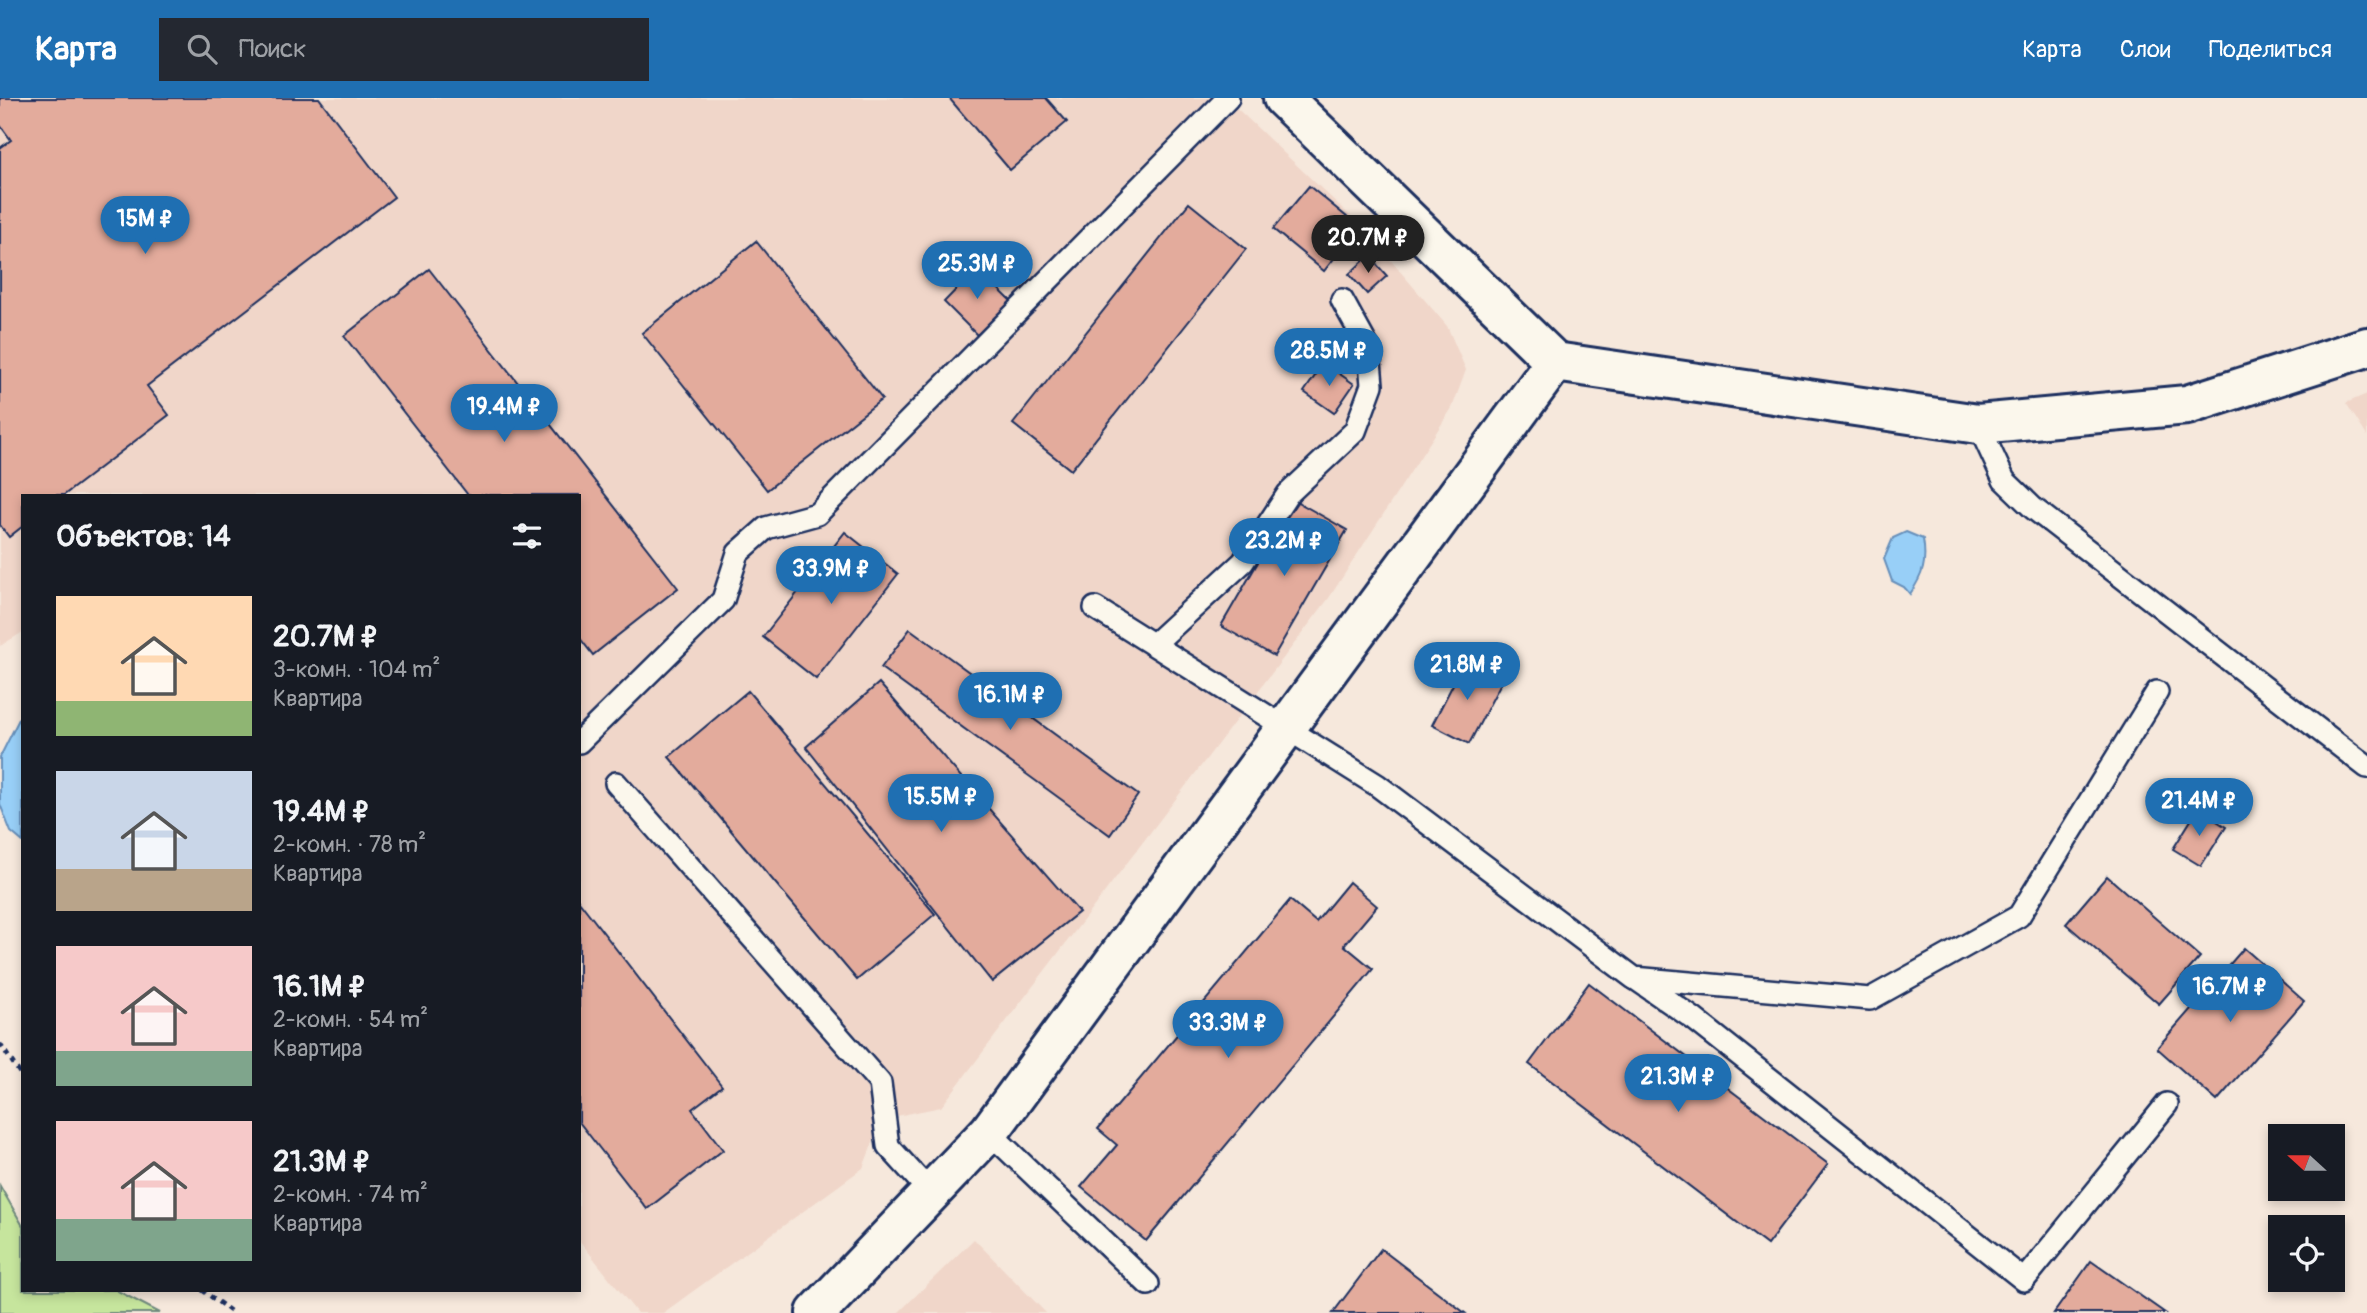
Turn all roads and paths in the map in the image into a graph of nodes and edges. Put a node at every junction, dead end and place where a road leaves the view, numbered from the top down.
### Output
1 (1228, 98) edge
2 (1283, 98) edge
3 (1342, 299) dead end
4 (2367, 347) edge
5 (1555, 362) junction
6 (1978, 424) junction
7 (1095, 608) dead end
8 (1154, 644) junction
9 (2157, 692) dead end
10 (1286, 729) junction
11 (581, 740) edge
12 (2367, 767) edge
13 (617, 783) dead end
14 (1634, 978) junction
15 (0, 1044) edge
16 (21, 1075) edge
17 (2166, 1104) dead end
18 (989, 1132) junction
19 (931, 1193) junction
20 (1148, 1284) dead end
21 (205, 1292) edge
22 (233, 1313) edge
23 (816, 1313) edge

1 - 11 lane
2 - 5 street
3 - 8 lane
4 - 6 street
5 - 6 street
5 - 10 street
6 - 12 lane
7 - 8 lane
8 - 10 lane
9 - 14 lane
10 - 14 lane
10 - 18 street
13 - 19 lane
14 - 17 lane
15 - 16 path
18 - 19 street
18 - 20 lane
19 - 23 street
21 - 22 path

